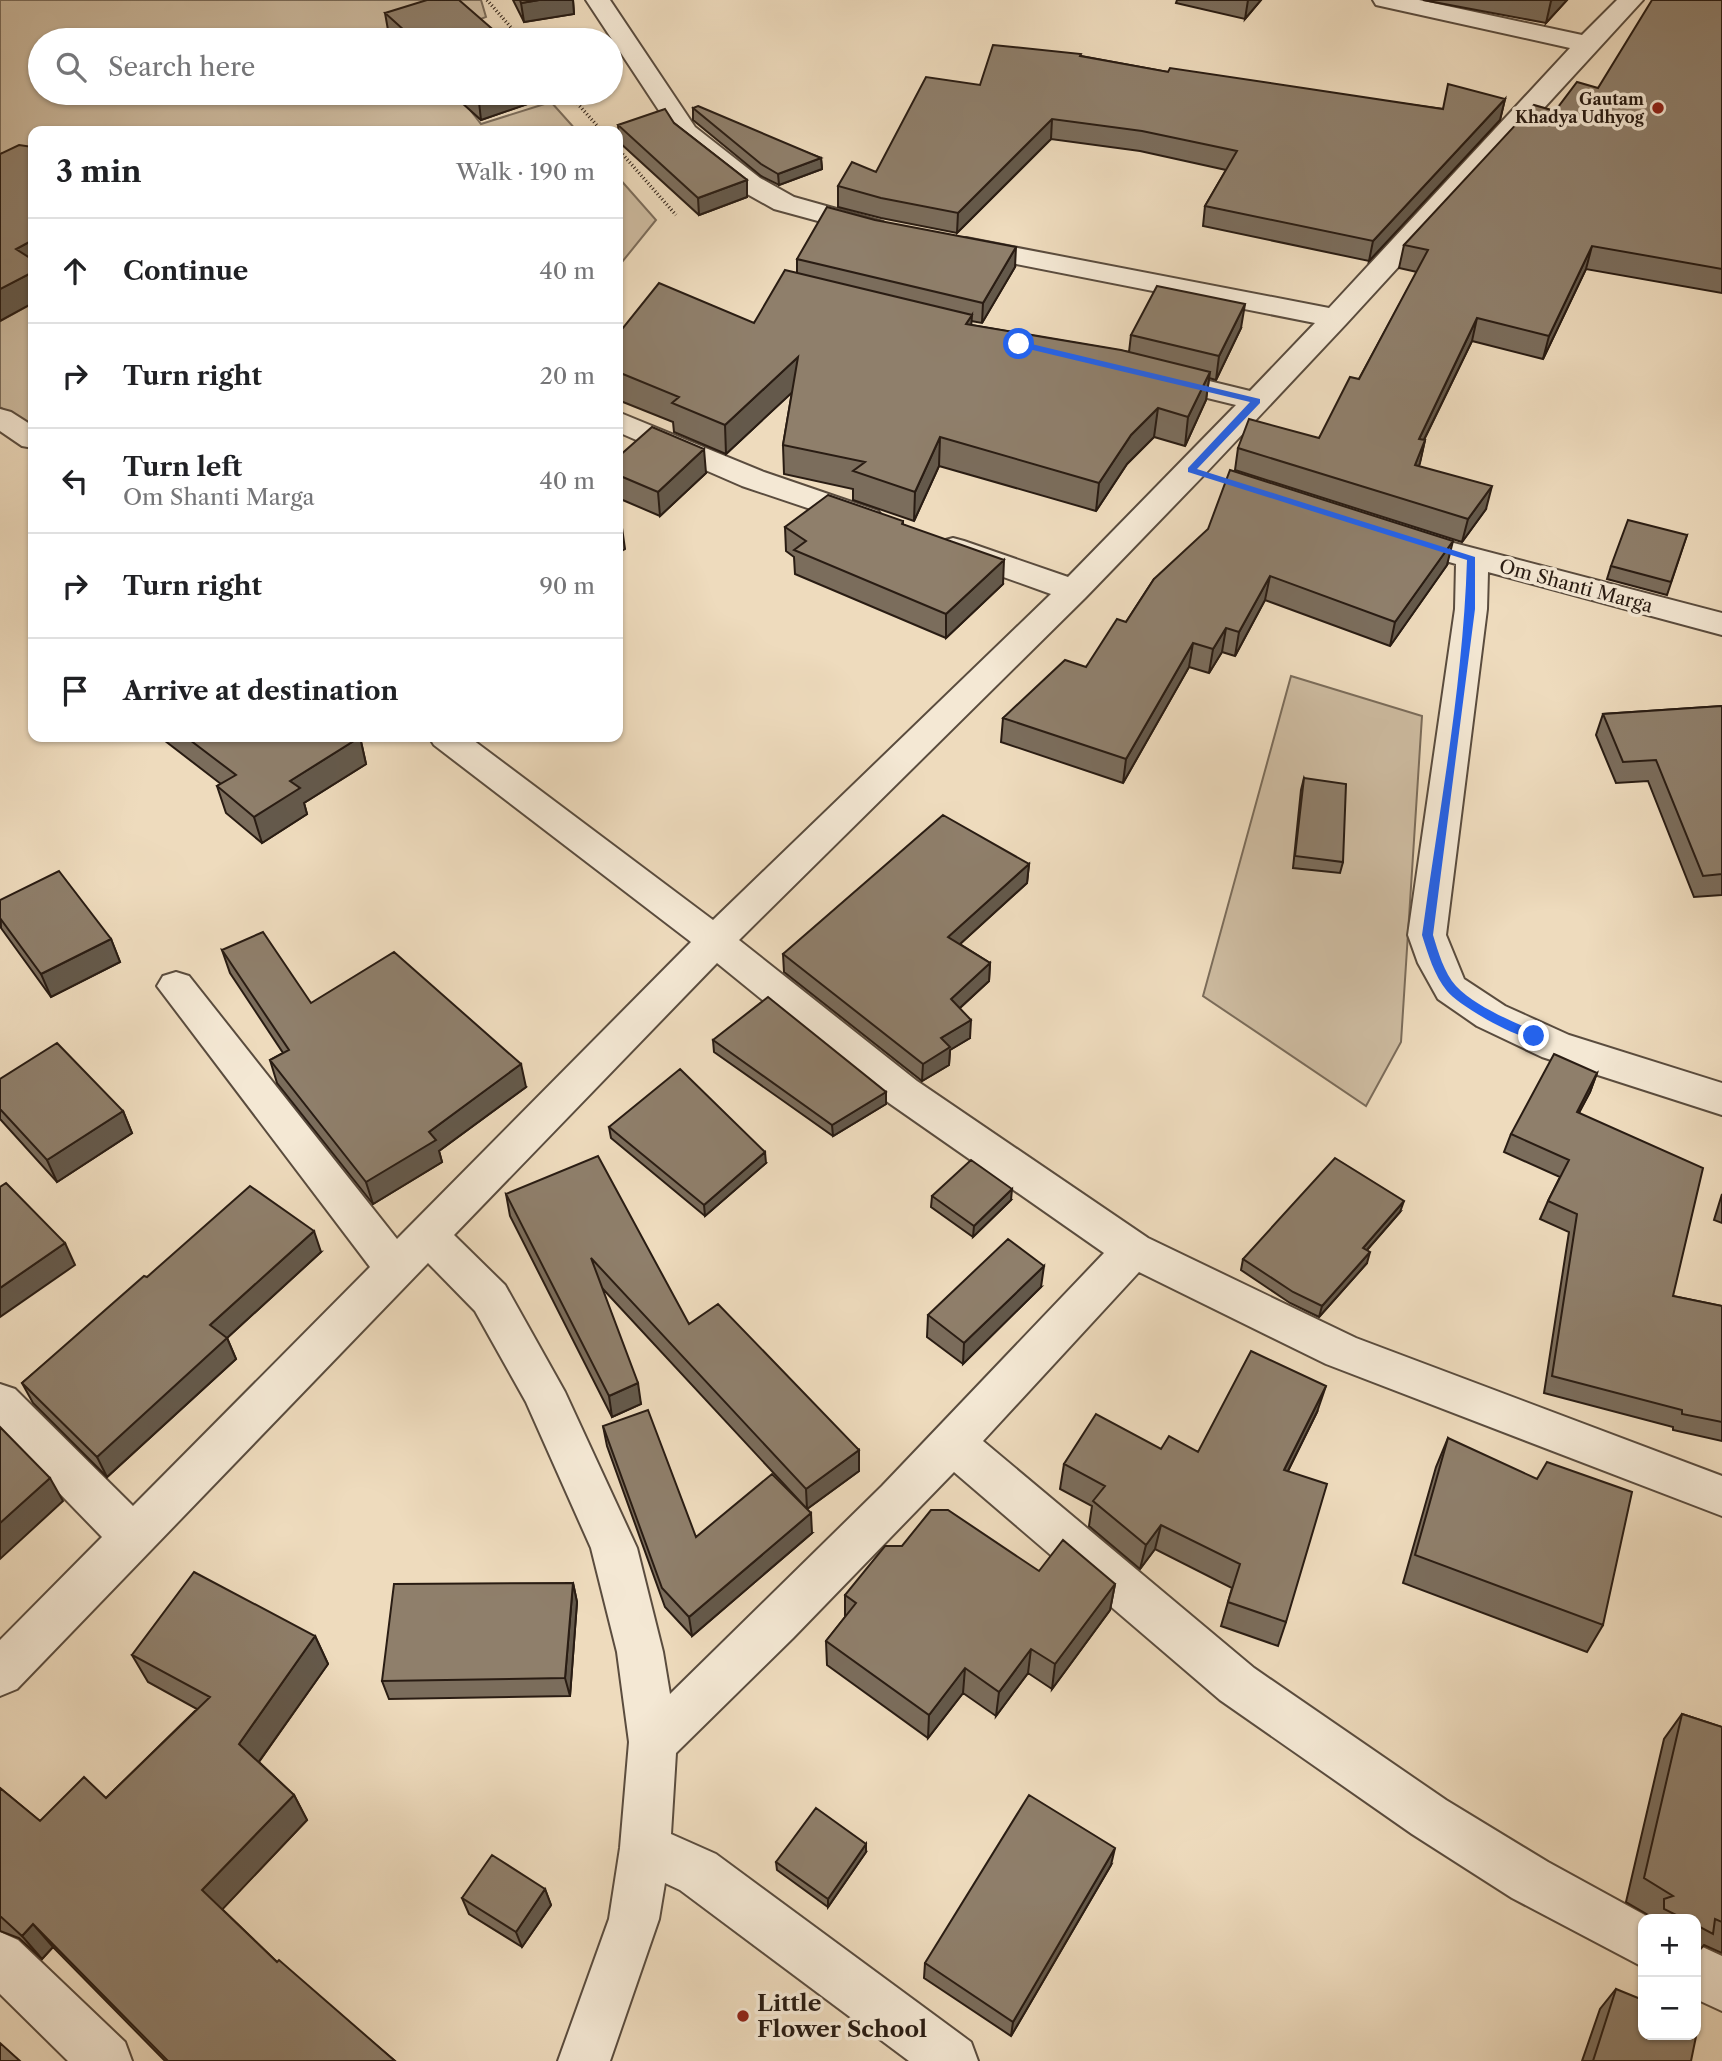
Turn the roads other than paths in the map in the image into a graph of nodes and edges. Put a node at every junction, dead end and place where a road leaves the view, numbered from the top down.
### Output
1 (598, 0) edge
2 (1385, 0) edge
3 (1632, 0) edge
4 (616, 28) edge
5 (623, 38) edge
6 (1587, 44) junction
7 (904, 234) edge
8 (944, 242) edge
9 (1336, 318) junction
10 (1124, 369) edge
11 (1256, 401) junction
12 (0, 418) edge
13 (623, 423) edge
14 (28, 436) edge
15 (1421, 543) edge
16 (1472, 559) junction
17 (1074, 590) junction
18 (1722, 624) edge
19 (453, 742) edge
20 (716, 941) junction
21 (176, 986) dead end
22 (1722, 1099) edge
23 (428, 1236) junction
24 (1133, 1250) junction
25 (396, 1268) junction
26 (0, 1404) edge
27 (954, 1444) junction
28 (1722, 1496) edge
29 (132, 1537) junction
30 (0, 1673) edge
31 (653, 1742) junction
32 (645, 1848) junction
33 (1638, 1939) edge
34 (0, 1958) edge
35 (1701, 1973) edge
36 (1722, 1985) edge
37 (106, 2061) edge
38 (584, 2061) edge
39 (952, 2061) edge

1 - 4 street
2 - 6 street
3 - 6 street
5 - 7 street
6 - 9 street
8 - 9 street
9 - 11 street
10 - 11 street
11 - 17 street
12 - 14 street
13 - 17 street
15 - 16 street, Om Shanti Marga
16 - 18 street, Om Shanti Marga
16 - 22 street
17 - 20 street
19 - 20 street
20 - 23 street
20 - 24 street
21 - 25 street
23 - 25 street
23 - 31 street
24 - 27 street
24 - 28 street
25 - 29 street
26 - 29 street
27 - 31 street
27 - 33 street
29 - 30 street
31 - 32 street
32 - 38 street
32 - 39 street
34 - 37 street
35 - 36 street

